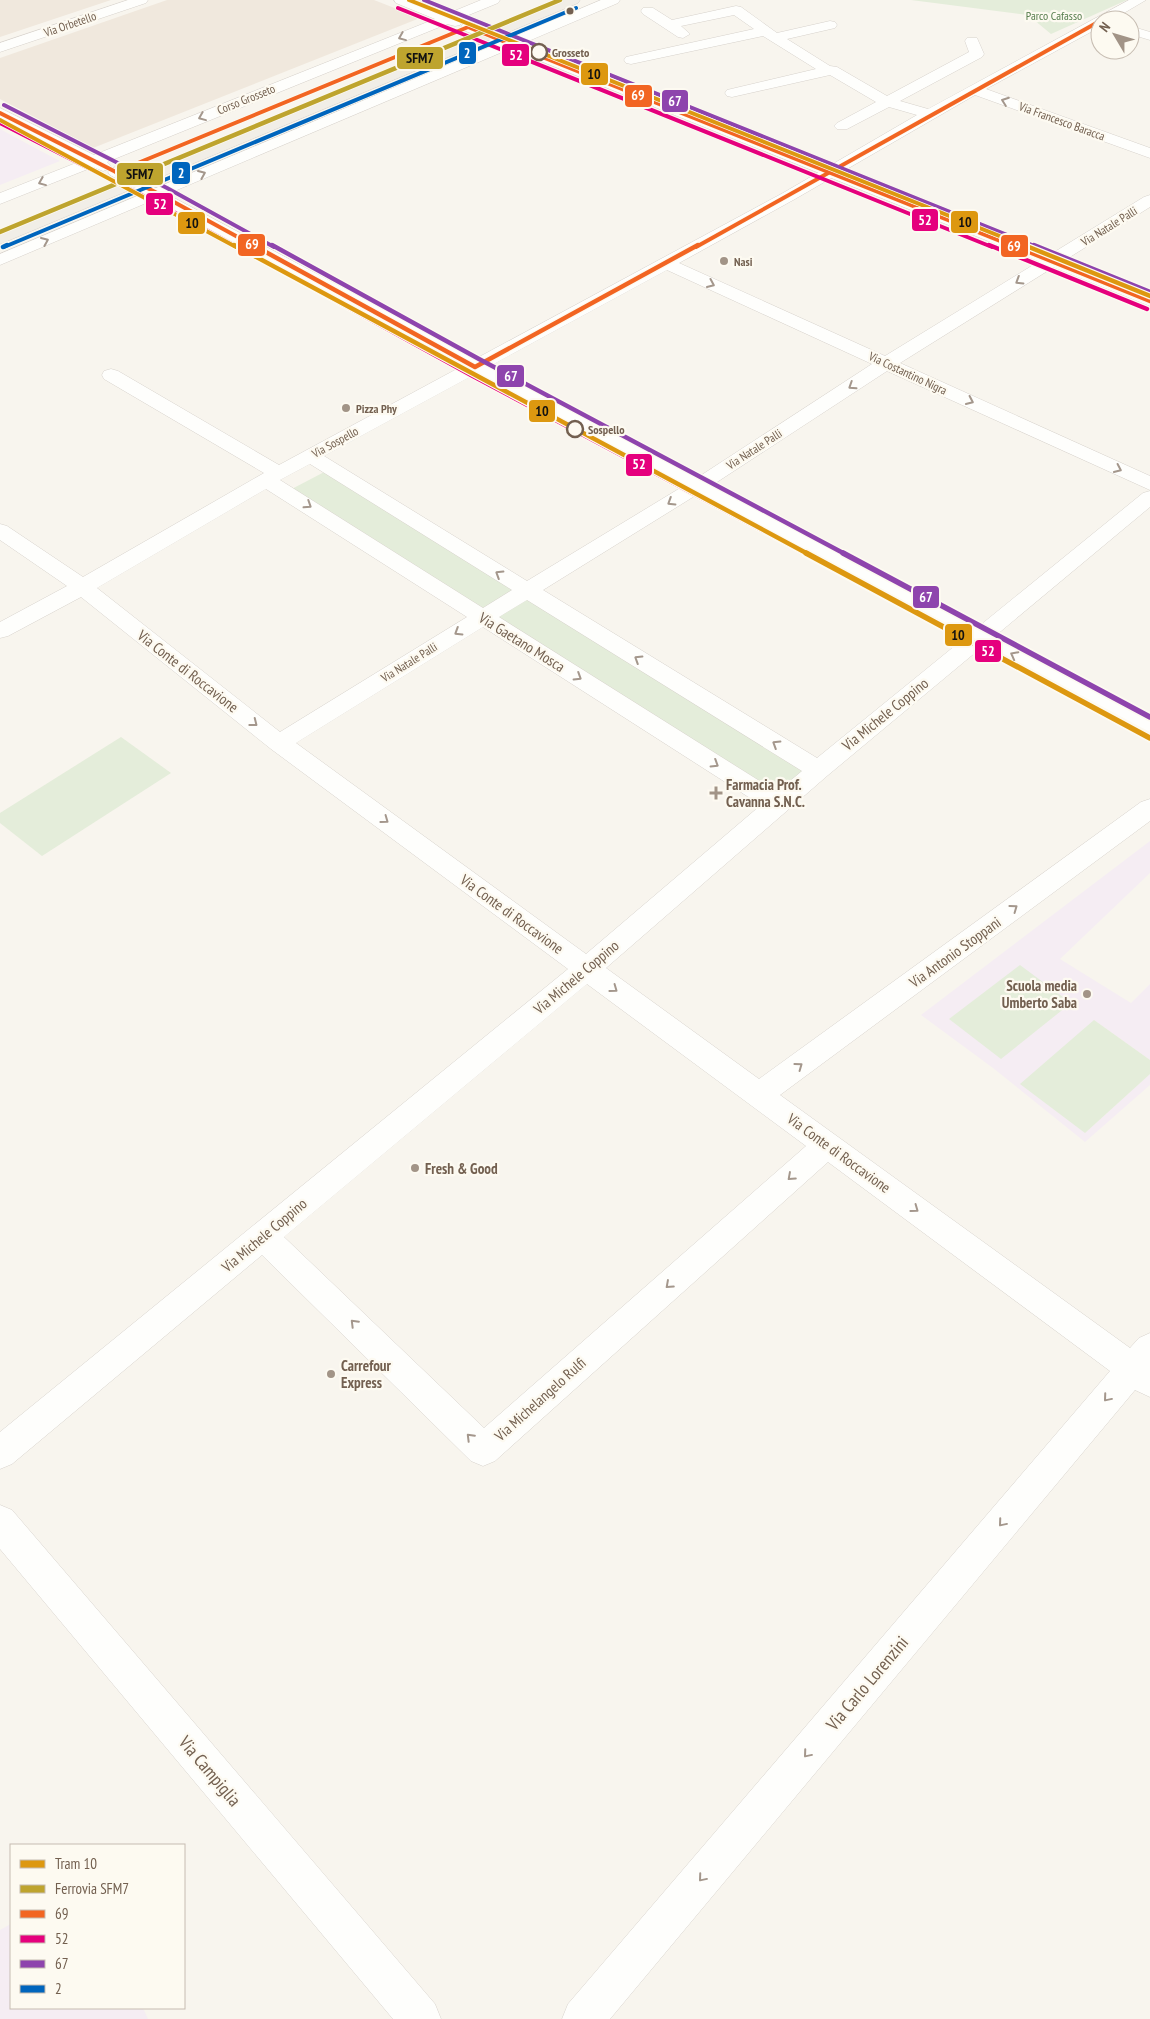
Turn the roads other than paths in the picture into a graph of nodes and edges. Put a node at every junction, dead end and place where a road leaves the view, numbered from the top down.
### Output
1 (141, 0) edge
2 (401, 0) edge
3 (493, 0) edge
4 (573, 0) edge
5 (613, 0) edge
6 (1140, 0) edge
7 (1121, 10) edge
8 (648, 11) dead end
9 (501, 14) dead end
10 (447, 18) junction
11 (669, 24) junction
12 (830, 25) dead end
13 (468, 27) junction
14 (1090, 27) edge
15 (771, 34) junction
16 (490, 36) junction
17 (972, 41) dead end
18 (510, 44) junction
19 (698, 44) junction
20 (0, 48) edge
21 (631, 60) dead end
22 (828, 71) junction
23 (974, 90) junction
24 (732, 93) dead end
25 (887, 102) junction
26 (0, 113) edge
27 (930, 114) junction
28 (842, 126) dead end
29 (1150, 152) edge
30 (94, 161) junction
31 (116, 172) junction
32 (828, 172) junction
33 (138, 183) junction
34 (88, 184) dead end
35 (157, 193) junction
36 (0, 198) edge
37 (1150, 200) edge
38 (0, 239) edge
39 (0, 260) edge
40 (1052, 261) junction
41 (666, 264) junction
42 (1150, 301) edge
43 (887, 363) junction
44 (475, 367) junction
45 (110, 375) dead end
46 (310, 456) junction
47 (272, 477) junction
48 (1150, 484) edge
49 (697, 486) junction
50 (1150, 497) edge
51 (0, 530) edge
52 (82, 587) junction
53 (526, 591) junction
54 (482, 617) junction
55 (0, 631) edge
56 (980, 636) junction
57 (1150, 728) edge
58 (279, 743) junction
59 (818, 770) junction
60 (778, 804) junction
61 (1150, 808) edge
62 (587, 969) junction
63 (759, 1095) junction
64 (828, 1145) junction
65 (263, 1236) junction
66 (1144, 1366) edge
67 (0, 1453) edge
68 (0, 1522) edge
69 (420, 2019) edge
70 (584, 2019) edge

1 - 20 street, Via Orbetello
2 - 10 street
3 - 10 street, Corso Grosseto
4 - 16 main road
5 - 18 street
6 - 7 street, Via Sospello
8 - 11 street
9 - 13 main road, Corso Grosseto
10 - 13 street
10 -> 30 street, Corso Grosseto
11 - 15 street
11 - 19 street
12 - 15 street
13 - 16 street
13 - 31 main road, Corso Grosseto
14 - 23 street, Via Sospello
15 - 19 street
15 - 22 street
16 - 18 street
16 - 33 main road
17 - 25 street
18 - 32 street
35 -> 18 street
19 - 21 street
22 - 24 street
22 - 25 street
23 - 27 street, Via Sospello
29 -> 23 street, Via Francesco Baracca
25 - 27 street
25 - 28 street
26 - 30 street
27 - 32 street, Via Sospello
30 - 31 street
30 -> 36 street, Corso Grosseto
31 - 33 street
31 - 34 main road, Corso Grosseto
32 - 40 street
32 - 41 street, Via Sospello
33 - 35 street
33 - 38 main road
39 -> 35 street
35 - 44 street
37 - 40 street, Via Natale Palli
40 - 42 street
40 -> 43 street, Via Natale Palli
41 -> 43 street, Via Costantino Nigra
41 - 44 street, Via Sospello
43 -> 48 street, Via Costantino Nigra
43 -> 49 street, Via Natale Palli
44 - 46 street, Via Sospello
44 - 49 street
45 - 47 street
46 - 47 street, Via Sospello
53 -> 46 street
47 - 52 street, Via Sospello
47 -> 54 street, Via Gaetano Mosca
49 -> 53 street, Via Natale Palli
49 - 56 street
50 - 56 street, Via Michele Coppino
51 - 52 street, Via Conte di Roccavione
52 - 55 street, Via Sospello
52 -> 58 street, Via Conte di Roccavione
53 - 54 street, Via Natale Palli
59 -> 53 street
54 -> 58 street, Via Natale Palli
54 -> 60 street, Via Gaetano Mosca
57 -> 56 street
56 - 59 street, Via Michele Coppino
58 -> 62 street, Via Conte di Roccavione
59 - 60 street, Via Michele Coppino
60 - 62 street, Via Michele Coppino
63 -> 61 street, Via Antonio Stoppani
62 -> 63 street, Via Conte di Roccavione
62 - 65 street, Via Michele Coppino
63 - 64 street, Via Conte di Roccavione
64 -> 65 street, Via Michelangelo Rulfi
64 -> 66 street, Via Conte di Roccavione
65 - 67 street, Via Michele Coppino
66 -> 70 street, Via Carlo Lorenzini
68 - 69 street, Via Campiglia

